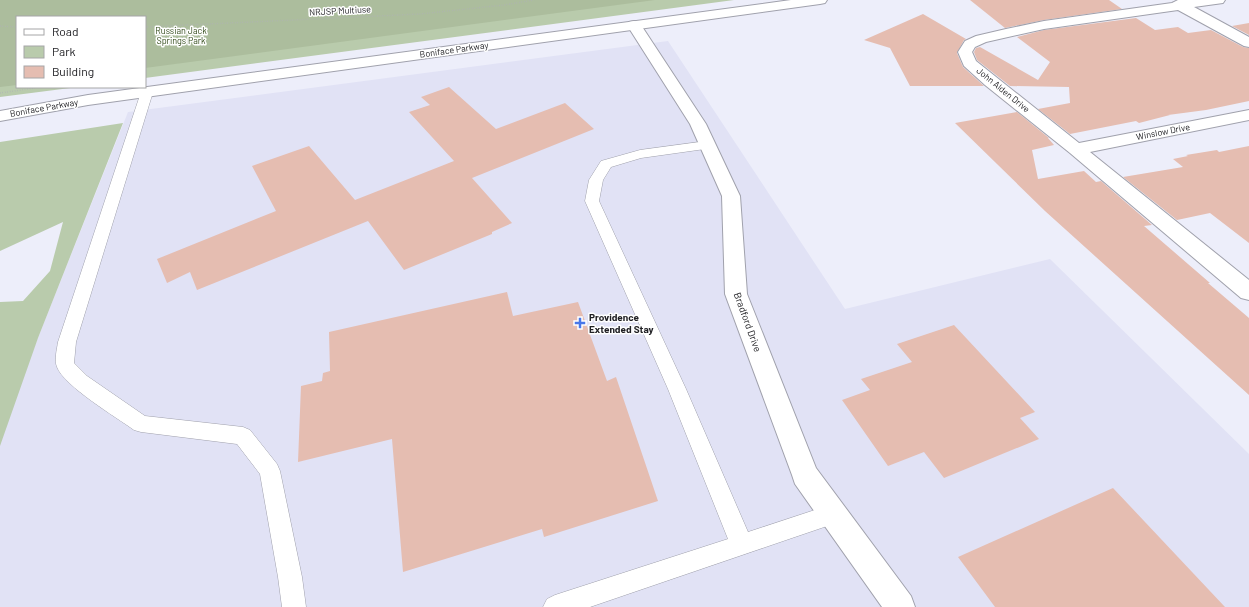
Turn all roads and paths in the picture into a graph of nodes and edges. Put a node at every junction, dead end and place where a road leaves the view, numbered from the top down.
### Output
1 (534, 0) edge
2 (820, 0) edge
3 (1218, 0) edge
4 (1177, 3) edge
5 (634, 25) junction
6 (0, 26) edge
7 (16, 27) edge
8 (146, 27) edge
9 (1249, 43) edge
10 (32, 88) edge
11 (147, 92) junction
12 (0, 93) edge
13 (88, 100) junction
14 (0, 107) edge
15 (1249, 115) edge
16 (0, 116) edge
17 (707, 145) junction
18 (1076, 149) junction
19 (1249, 292) edge
20 (833, 514) junction
21 (742, 545) junction
22 (294, 607) edge
23 (555, 607) edge
24 (900, 607) edge

1 - 8 path, NRJSP Multiuse
2 - 5 street, Boniface Parkway
3 - 4 street, John Alden Drive
4 - 9 street
4 - 18 street, John Alden Drive
5 - 11 street, Boniface Parkway
5 - 17 street, Bradford Drive
6 - 7 path
10 - 12 path
11 - 13 street, Boniface Parkway
11 - 22 lane
13 - 14 street, Boniface Parkway
13 - 16 street, Boniface Parkway
15 - 18 street, Winslow Drive
17 - 20 street, Bradford Drive
17 - 21 lane
18 - 19 street, John Alden Drive
20 - 21 lane
20 - 24 street, Bradford Drive
21 - 23 lane

